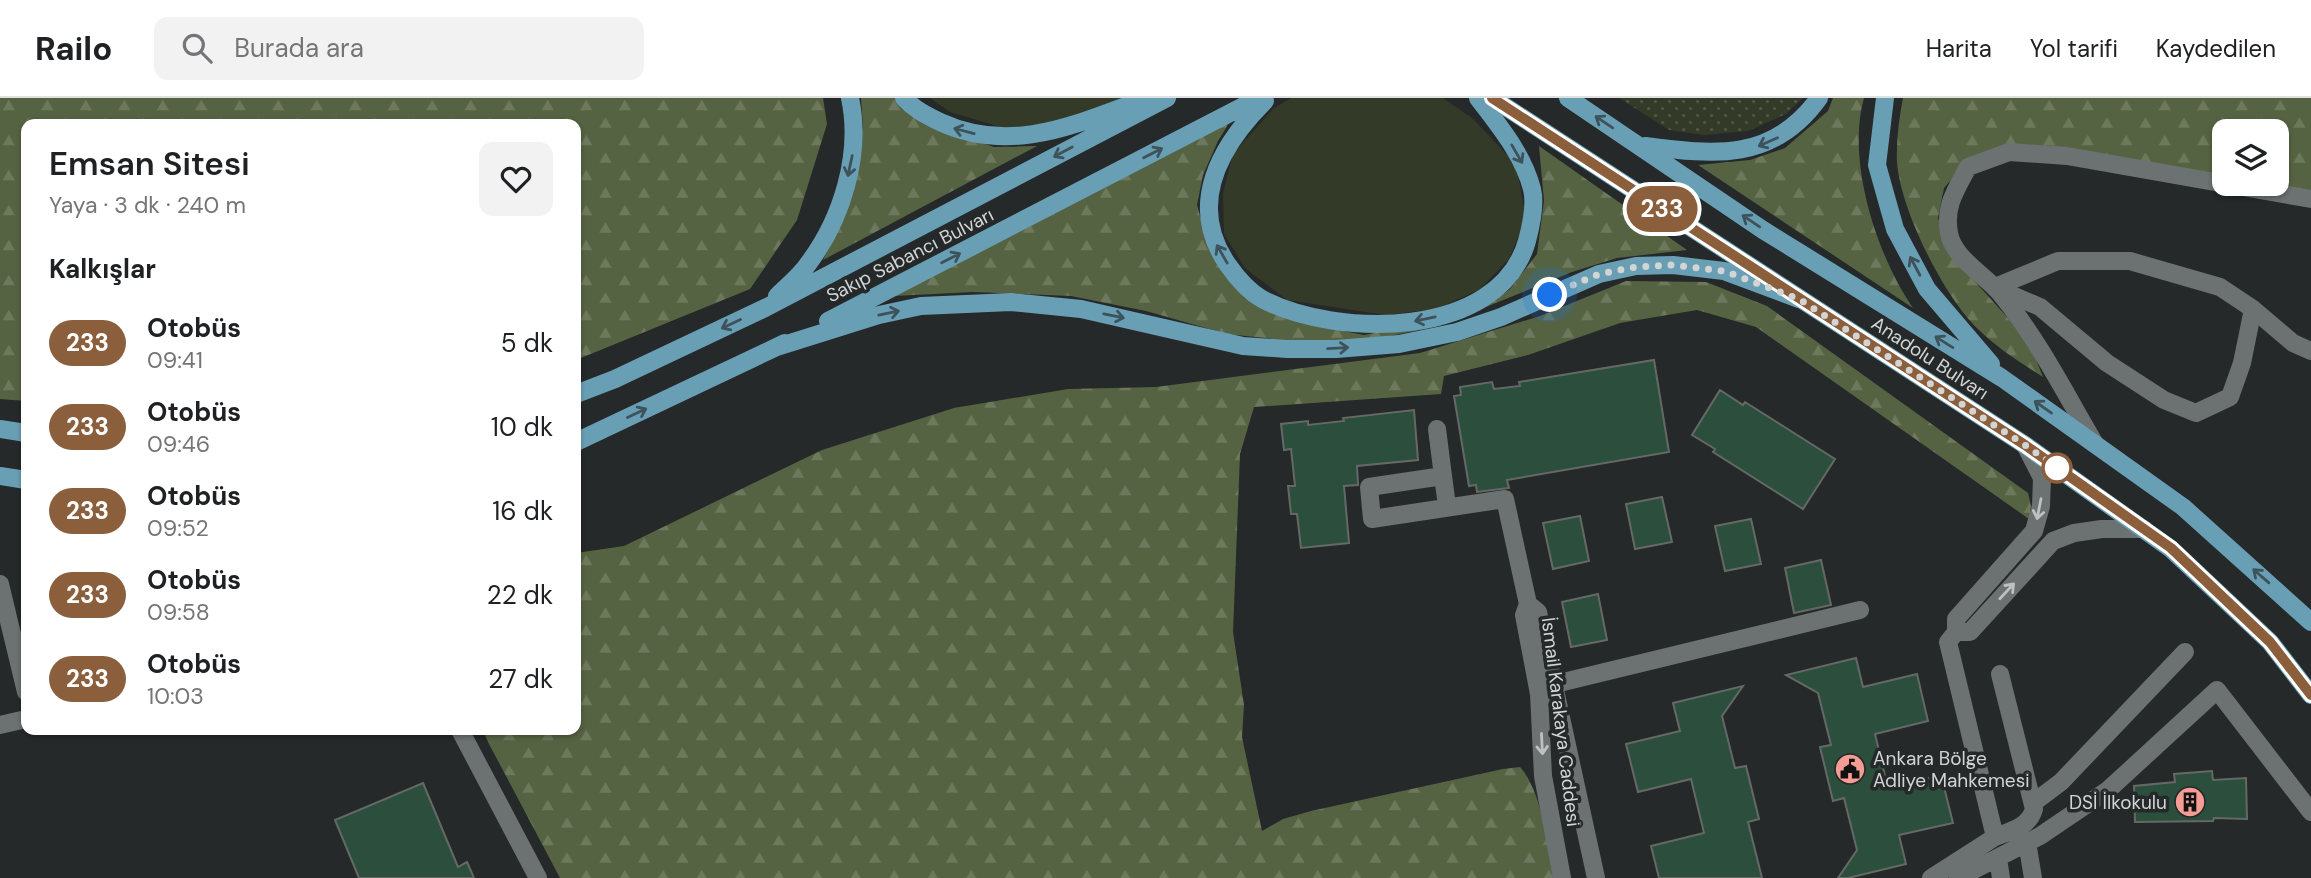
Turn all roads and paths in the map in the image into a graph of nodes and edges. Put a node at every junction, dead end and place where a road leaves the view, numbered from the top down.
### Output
1 (850, 98) edge
2 (904, 98) edge
3 (1148, 98) edge
4 (1167, 98) edge
5 (1259, 98) edge
6 (1268, 98) edge
7 (1478, 98) edge
8 (1492, 98) edge
9 (1568, 98) edge
10 (1819, 98) edge
11 (1885, 98) edge
12 (1640, 146) junction
13 (2311, 199) edge
14 (1995, 287) junction
15 (1799, 299) junction
16 (765, 308) junction
17 (2253, 309) junction
18 (777, 347) junction
19 (2311, 351) edge
20 (2002, 378) junction
21 (581, 392) edge
22 (0, 429) edge
23 (1437, 429) dead end
24 (21, 432) edge
25 (581, 440) edge
26 (2095, 444) junction
27 (2025, 445) junction
28 (0, 476) edge
29 (1443, 476) junction
30 (21, 479) edge
31 (1447, 506) junction
32 (2144, 529) junction
33 (0, 584) edge
34 (1528, 604) junction
35 (1860, 610) dead end
36 (2308, 615) edge
37 (1956, 632) junction
38 (2185, 652) dead end
39 (21, 671) edge
40 (2000, 674) dead end
41 (1555, 684) junction
42 (2311, 695) edge
43 (21, 720) edge
44 (0, 725) edge
45 (463, 735) edge
46 (2033, 803) junction
47 (2311, 812) edge
48 (1995, 838) junction
49 (2027, 842) junction
50 (1998, 858) junction
51 (538, 878) edge
52 (1562, 878) edge
53 (1596, 878) edge
54 (1931, 878) edge
55 (1958, 878) edge
56 (2001, 878) edge
57 (2033, 878) edge

1 -> 16 main road
3 -> 2 main road
4 -> 16 main road, Sakıp Sabancı Bulvarı
18 -> 5 main road, Sakıp Sabancı Bulvarı
7 -> 6 main road
8 - 15 main road, Anadolu Bulvarı
12 -> 9 main road, Anadolu Bulvarı
10 -> 12 main road
20 -> 11 main road
20 -> 12 main road, Anadolu Bulvarı
13 - 14 street
14 - 17 street
14 - 17 street
14 - 26 street
18 -> 15 main road
15 - 27 main road, Anadolu Bulvarı
16 -> 21 main road, Sakıp Sabancı Bulvarı
17 - 19 street
25 -> 18 main road, Sakıp Sabancı Bulvarı
26 -> 20 main road, Anadolu Bulvarı
22 - 24 main road
23 - 29 street
36 -> 26 main road, Anadolu Bulvarı
27 - 32 main road, Anadolu Bulvarı
27 -> 37 street
28 - 30 main road
29 - 31 street
29 - 31 street
31 - 34 street
37 -> 32 street
32 - 42 main road, Anadolu Bulvarı
33 - 39 street
34 - 41 street, İsmail Karakaya Caddesi
34 -> 52 street, İsmail Karakaya Caddesi
35 - 41 street
37 - 48 street
38 - 46 street
40 - 46 street
41 - 53 street, İsmail Karakaya Caddesi
43 - 44 street
45 - 51 street
46 - 48 street
47 - 49 street
48 - 54 street
49 - 50 street
49 - 57 street
50 - 55 street
50 - 56 street

